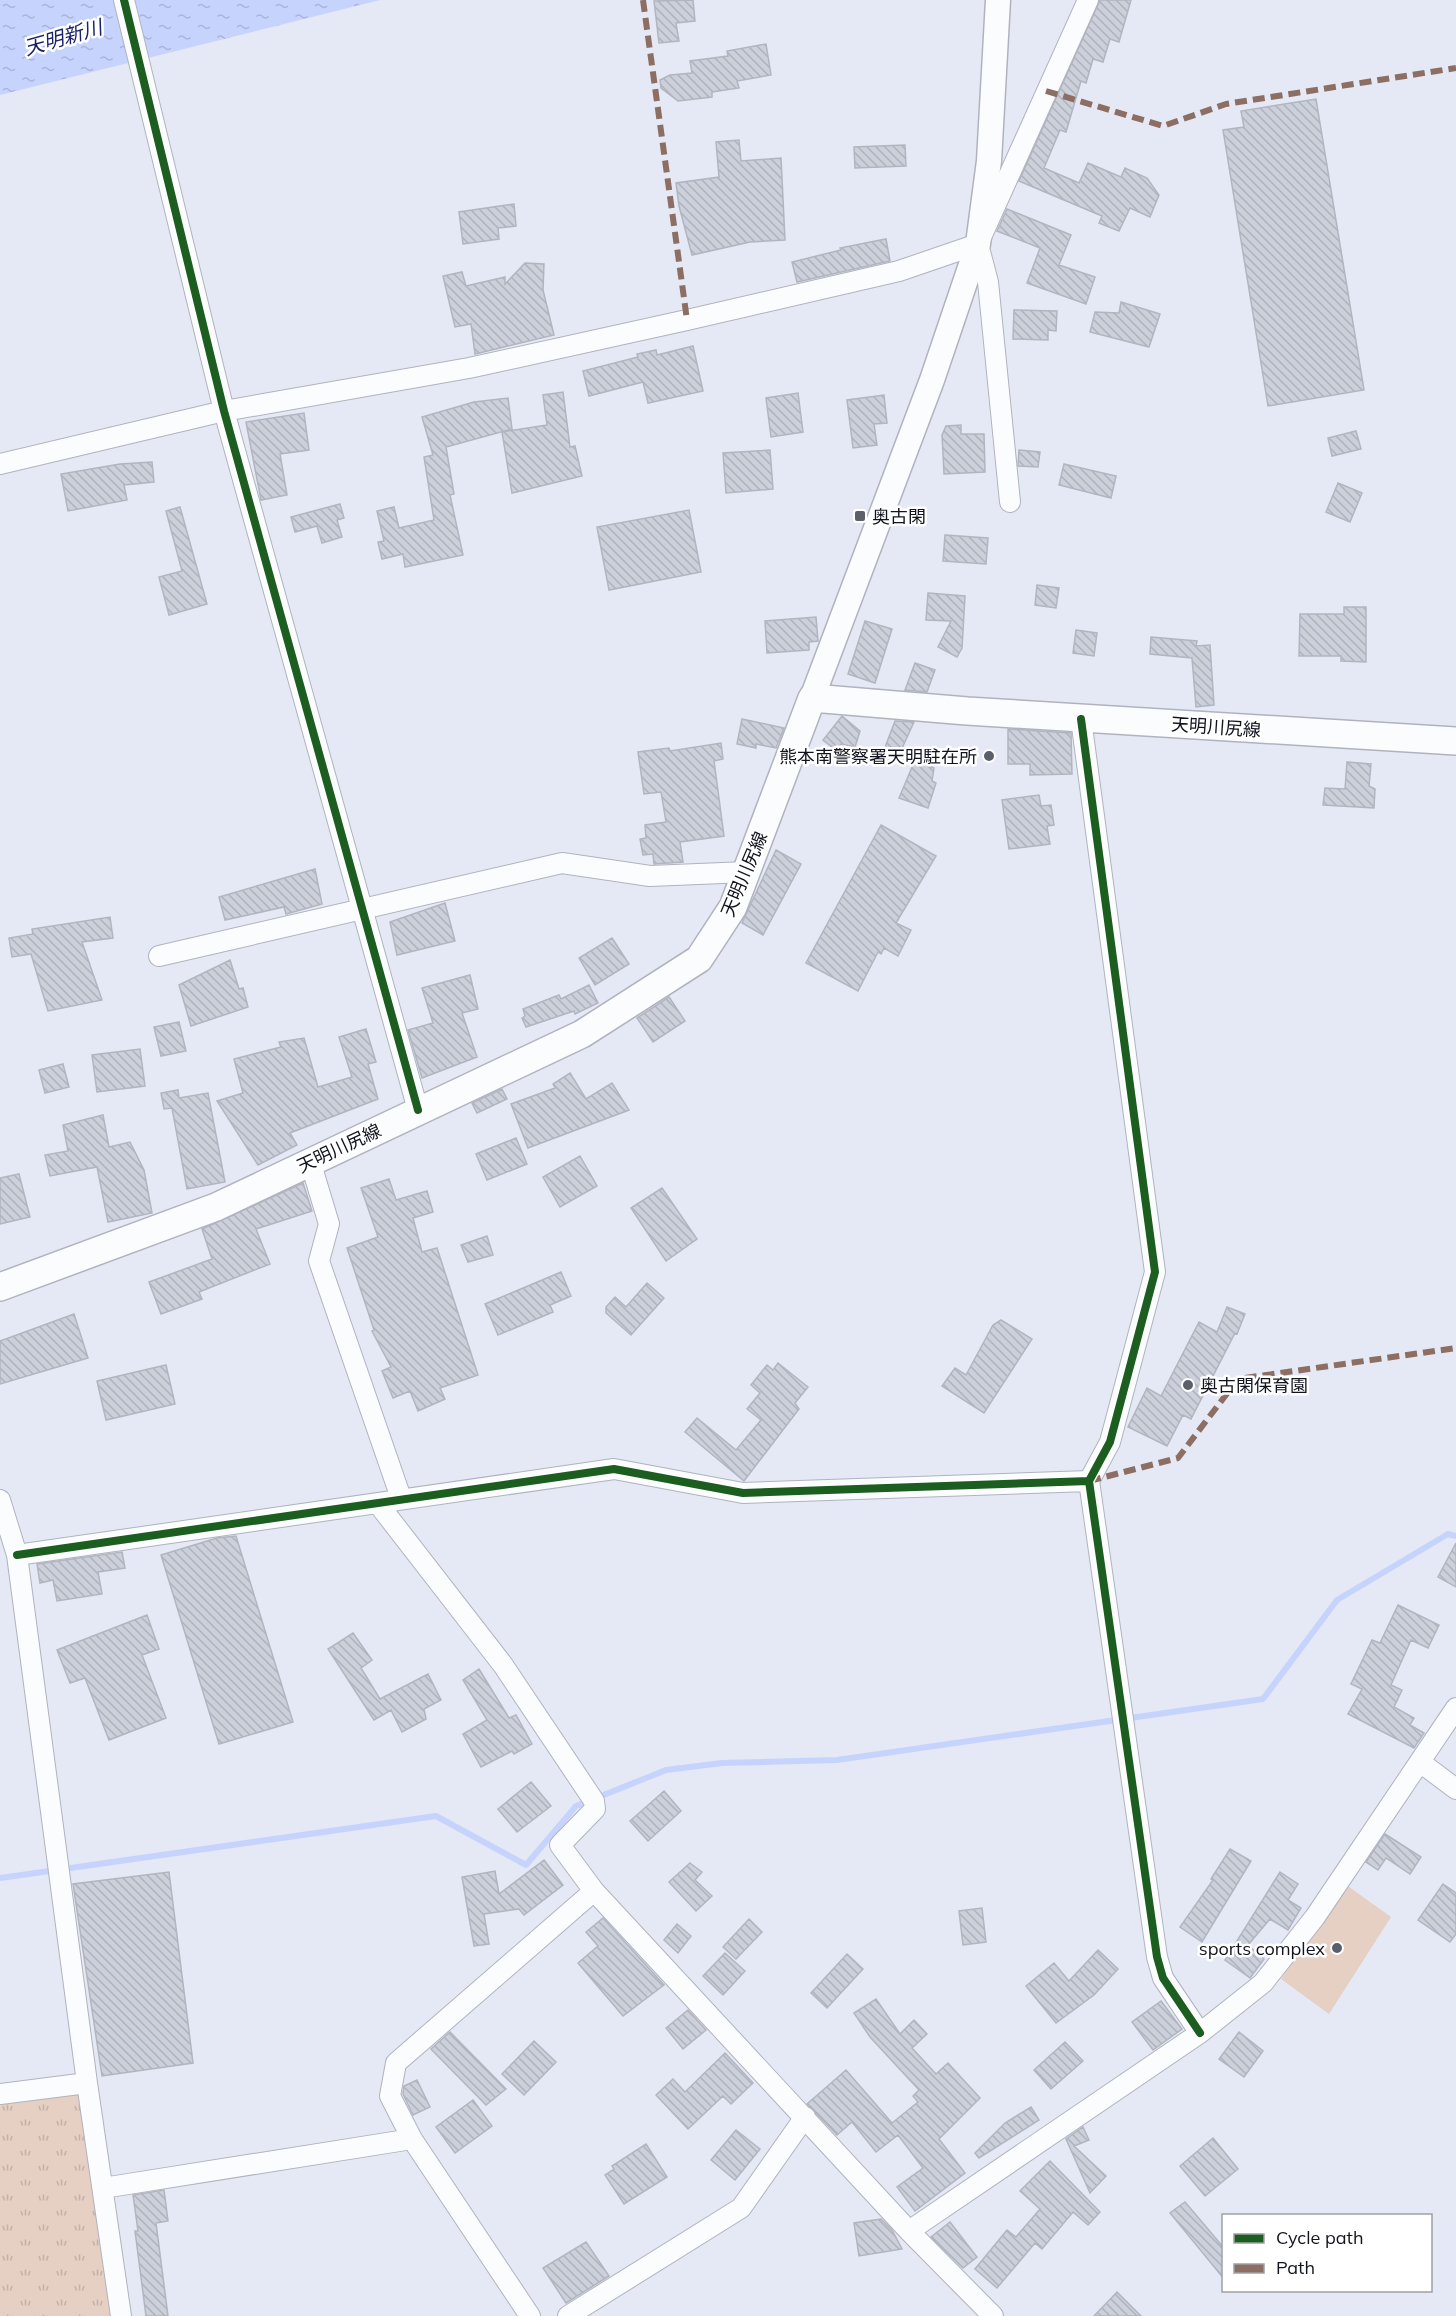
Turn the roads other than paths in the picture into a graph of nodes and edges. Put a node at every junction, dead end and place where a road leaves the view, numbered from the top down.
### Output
1 (124, 0) edge
2 (998, 0) edge
3 (1088, 0) edge
4 (978, 244) junction
5 (224, 411) junction
6 (0, 464) edge
7 (1011, 502) dead end
8 (812, 698) junction
9 (1082, 719) junction
10 (1456, 741) edge
11 (747, 872) junction
12 (361, 910) junction
13 (159, 956) dead end
14 (418, 1110) junction
15 (310, 1161) junction
16 (0, 1287) edge
17 (1089, 1481) junction
18 (401, 1498) junction
19 (0, 1500) edge
20 (379, 1505) junction
21 (17, 1555) junction
22 (1456, 1708) edge
23 (1420, 1762) junction
24 (1456, 1789) edge
25 (594, 1891) junction
26 (1200, 2033) junction
27 (87, 2083) junction
28 (0, 2094) edge
29 (805, 2117) junction
30 (412, 2139) junction
31 (103, 2187) junction
32 (909, 2230) junction
33 (121, 2316) edge
34 (530, 2316) edge
35 (568, 2316) edge
36 (993, 2316) edge

1 - 5 street
2 - 4 street
3 - 4 street
4 - 5 street
4 - 7 street
4 - 8 street
5 - 6 street
5 - 12 street
8 - 9 main road, 天明川尻線
8 - 11 main road, 天明川尻線
9 - 10 main road, 天明川尻線
9 - 17 street
11 - 12 street
11 - 14 main road, 天明川尻線
12 - 13 street
12 - 14 street
14 - 15 main road, 天明川尻線
15 - 16 main road, 天明川尻線
15 - 18 street
17 - 18 street
17 - 26 street
18 - 20 street
19 - 21 street
20 - 21 street
20 - 25 street
21 - 27 street
22 - 23 street
23 - 24 street
23 - 26 street
25 - 29 street
25 - 30 street
26 - 32 street
27 - 28 street
27 - 31 street
29 - 32 street
29 - 35 street
30 - 31 street
30 - 34 street
31 - 33 street
32 - 36 street

